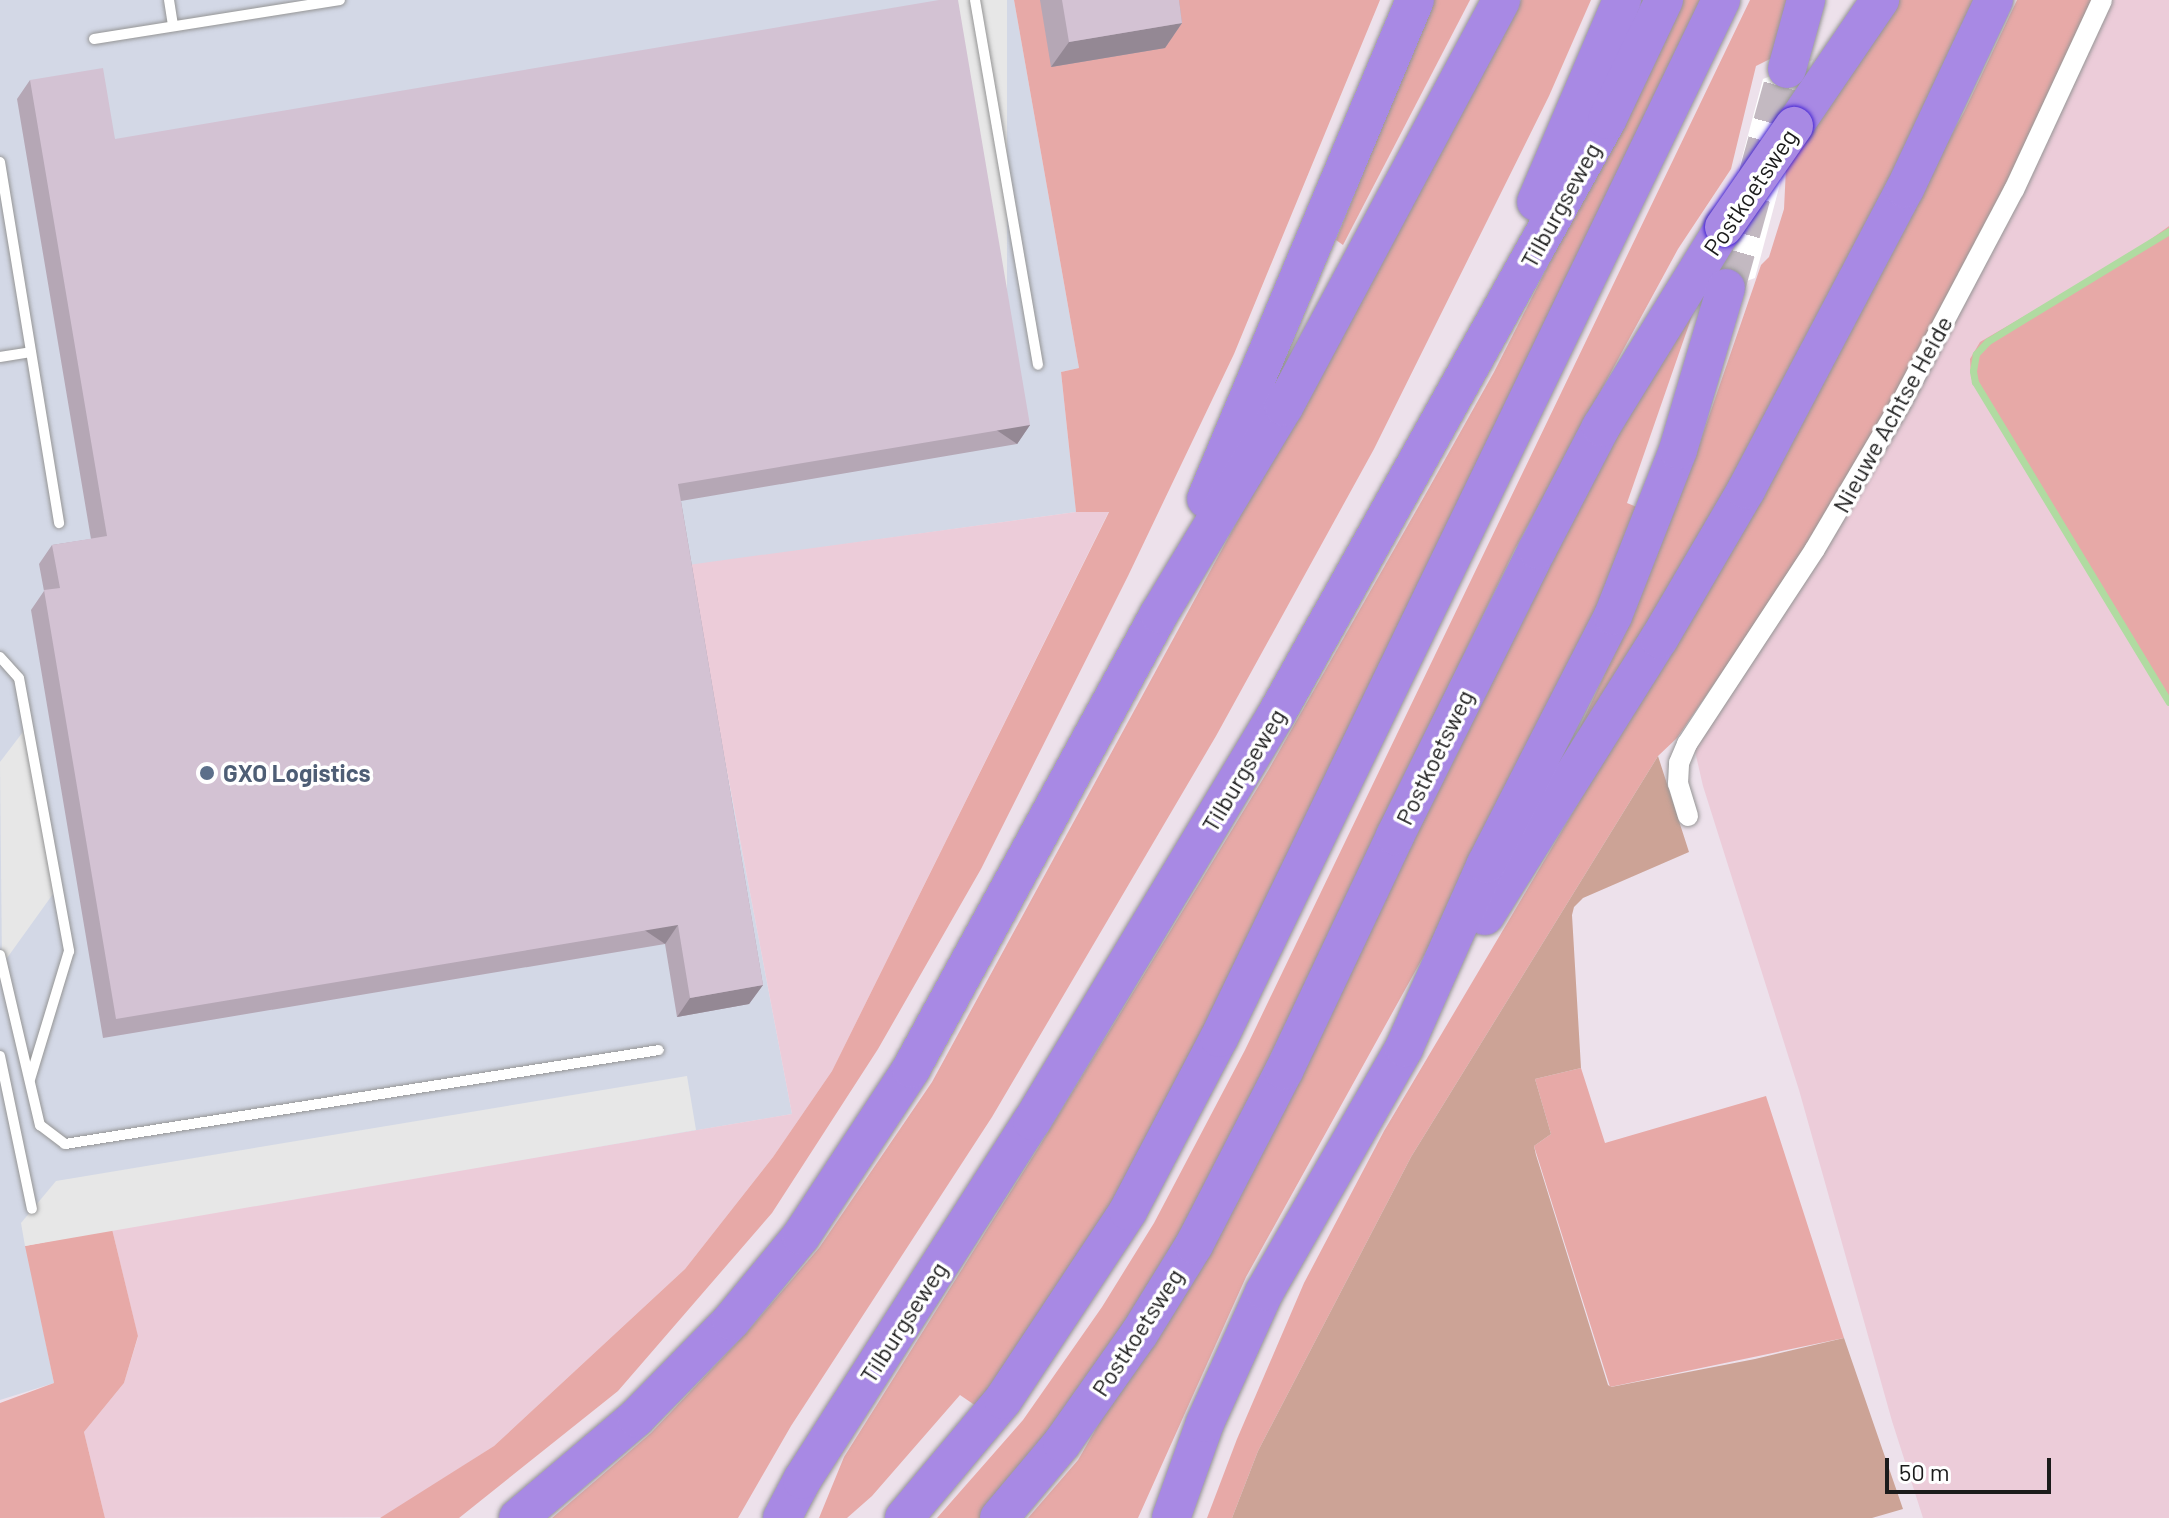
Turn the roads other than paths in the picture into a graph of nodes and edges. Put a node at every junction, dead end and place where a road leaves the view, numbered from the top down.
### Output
1 (169, 0) edge
2 (340, 0) edge
3 (975, 0) edge
4 (1415, 0) edge
5 (1501, 0) edge
6 (1622, 0) edge
7 (1664, 0) edge
8 (1721, 0) edge
9 (1806, 0) edge
10 (1880, 0) edge
11 (1994, 0) edge
12 (2102, 0) edge
13 (173, 26) junction
14 (94, 39) dead end
15 (1787, 69) tunnel mouth
16 (0, 162) edge
17 (1726, 288) tunnel mouth
18 (31, 352) junction
19 (0, 357) edge
20 (1038, 365) dead end
21 (1453, 396) junction
22 (59, 523) dead end
23 (1159, 614) junction
24 (0, 657) edge
25 (1688, 816) dead end
26 (0, 955) edge
27 (2, 978) edge
28 (1404, 1048) junction
29 (659, 1050) dead end
30 (0, 1056) edge
31 (30, 1081) junction
32 (32, 1209) dead end
33 (518, 1518) edge
34 (782, 1518) edge
35 (904, 1518) edge
36 (999, 1518) edge
37 (1171, 1518) edge

1 - 13 lane
2 - 13 lane
3 - 20 lane
4 - 23 highway
5 - 23 highway
6 - 21 highway
7 - 21 highway, Tilburgseweg
8 - 35 highway
9 - 15 highway
10 - 36 highway, Postkoetsweg, bridge
11 - 28 highway
12 - 25 street, Nieuwe Achtse Heide
13 - 14 lane
16 - 18 lane
17 - 28 highway
18 - 19 lane
18 - 22 lane
21 - 34 highway, Tilburgseweg
23 - 33 highway
24 - 31 lane
26 - 27 lane
27 - 31 lane
28 - 37 highway
29 - 31 lane
30 - 32 lane

